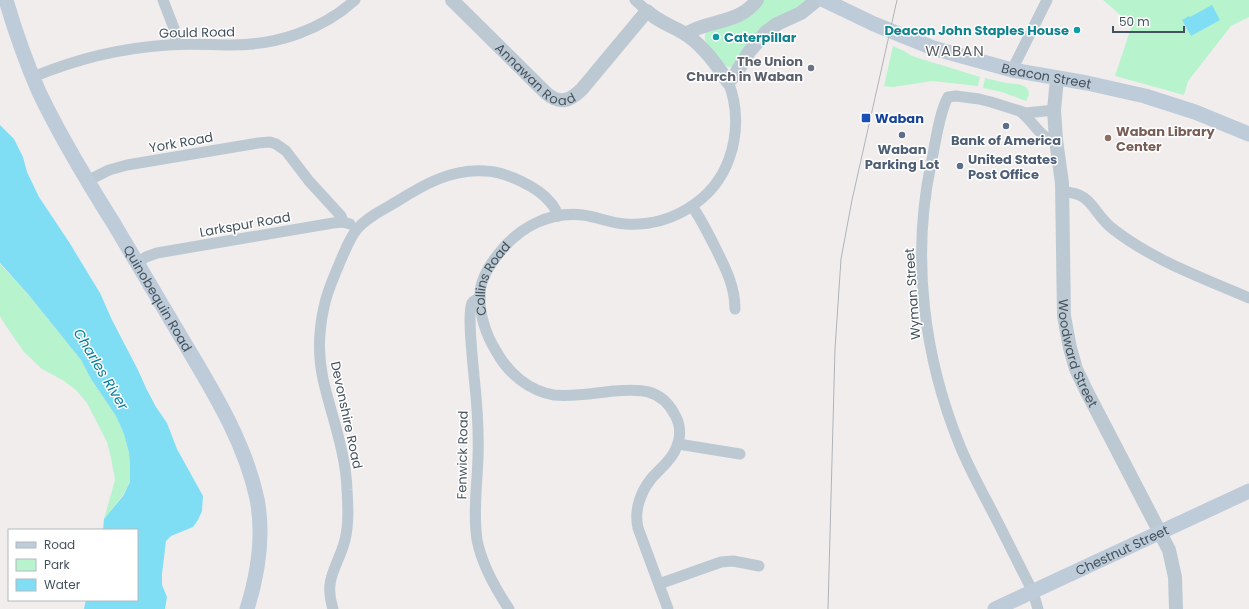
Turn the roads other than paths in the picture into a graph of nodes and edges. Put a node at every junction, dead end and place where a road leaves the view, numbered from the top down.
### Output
1 (6, 0) edge
2 (163, 0) edge
3 (356, 0) edge
4 (452, 0) edge
5 (635, 0) edge
6 (757, 0) edge
7 (817, 0) edge
8 (824, 0) edge
9 (1047, 0) edge
10 (647, 12) junction
11 (686, 34) junction
12 (176, 44) junction
13 (1012, 70) junction
14 (33, 77) junction
15 (1057, 78) junction
16 (728, 82) junction
17 (1054, 110) junction
18 (1021, 112) junction
19 (1249, 134) edge
20 (1056, 140) junction
21 (87, 181) junction
22 (1062, 192) junction
23 (692, 206) junction
24 (558, 216) junction
25 (344, 222) junction
26 (358, 228) junction
27 (137, 263) junction
28 (480, 298) junction
29 (1249, 298) edge
30 (735, 309) dead end
31 (678, 444) junction
32 (740, 454) dead end
33 (1249, 491) edge
34 (1160, 532) junction
35 (759, 566) dead end
36 (659, 584) junction
37 (1033, 592) junction
38 (247, 609) edge
39 (333, 609) edge
40 (509, 609) edge
41 (668, 609) edge
42 (996, 609) edge
43 (1038, 609) edge
44 (1176, 609) edge

1 - 14 main road, Quinobequin Road
2 - 12 street
3 - 12 street, Gould Road
4 - 10 street, Annawan Road
5 - 10 street
6 - 11 street
7 - 16 street
8 - 13 main road, Beacon Street
9 - 13 street
10 - 11 street, Collins Road
11 - 16 street, Collins Road
12 - 14 street, Gould Road
13 - 15 main road, Beacon Street
14 - 21 main road, Quinobequin Road
15 - 17 street, Woodward Street
15 - 19 main road, Beacon Street
16 - 23 street, Collins Road
17 - 18 street, Wyman Street
17 - 20 street, Woodward Street
18 - 20 street, Wyman Street
18 - 37 street, Wyman Street
20 - 22 street, Woodward Street
21 - 25 street, York Road
21 - 27 main road, Quinobequin Road
22 - 29 street
22 - 34 street, Woodward Street
23 - 24 street, Collins Road
23 - 30 street
24 - 26 street, Devonshire Road
24 - 28 street, Collins Road
25 - 26 street
25 - 27 street, Larkspur Road
26 - 39 street, Devonshire Road
27 - 38 main road, Quinobequin Road
28 - 31 street, Collins Road
28 - 40 street, Fenwick Road
31 - 32 street
31 - 36 street, Collins Road
33 - 34 main road, Chestnut Street
34 - 37 main road, Chestnut Street
34 - 44 street, Woodward Street
35 - 36 street
36 - 41 street, Collins Road
37 - 42 main road, Chestnut Street
37 - 43 street

